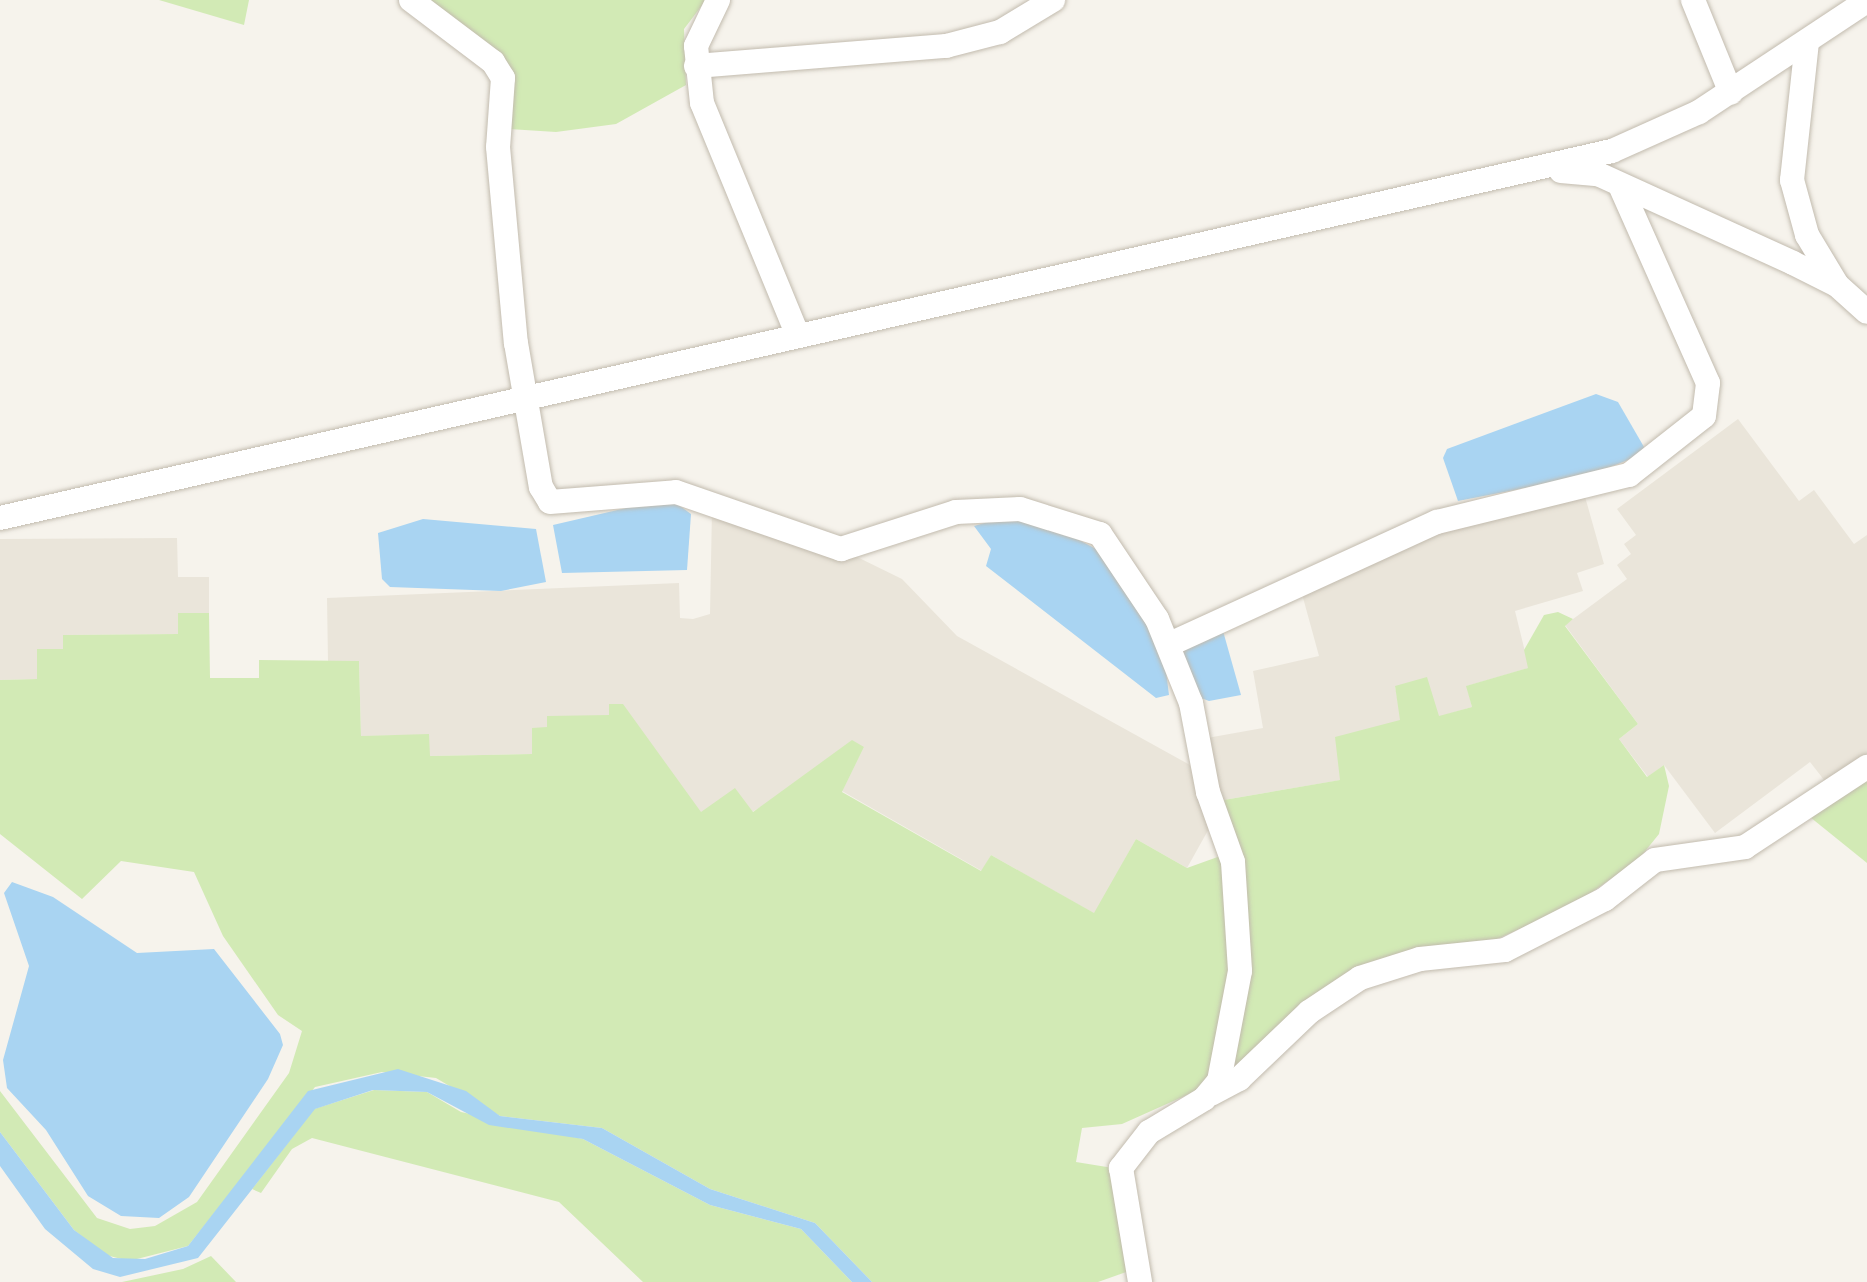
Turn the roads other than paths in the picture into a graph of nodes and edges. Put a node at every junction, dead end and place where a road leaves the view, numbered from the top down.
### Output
1 (411, 0) edge
2 (718, 0) edge
3 (1053, 0) edge
4 (1693, 0) edge
5 (1867, 1) edge
6 (1807, 42) junction
7 (696, 66) junction
8 (1731, 93) junction
9 (1542, 170) junction
10 (1620, 185) junction
11 (1837, 285) junction
12 (1867, 312) edge
13 (798, 336) junction
14 (526, 400) junction
15 (0, 518) edge
16 (1170, 644) junction
17 (1867, 767) edge
18 (1209, 1095) junction
19 (1140, 1282) edge

1 - 14 street
2 - 7 street
3 - 7 street
4 - 8 street
5 - 6 street
6 - 8 street
6 - 11 street
7 - 13 street
8 - 9 street
9 - 10 street
9 - 13 street
10 - 11 street
10 - 16 street
11 - 12 street
13 - 14 street
14 - 15 street
14 - 16 street
16 - 18 street
17 - 18 street
18 - 19 street

